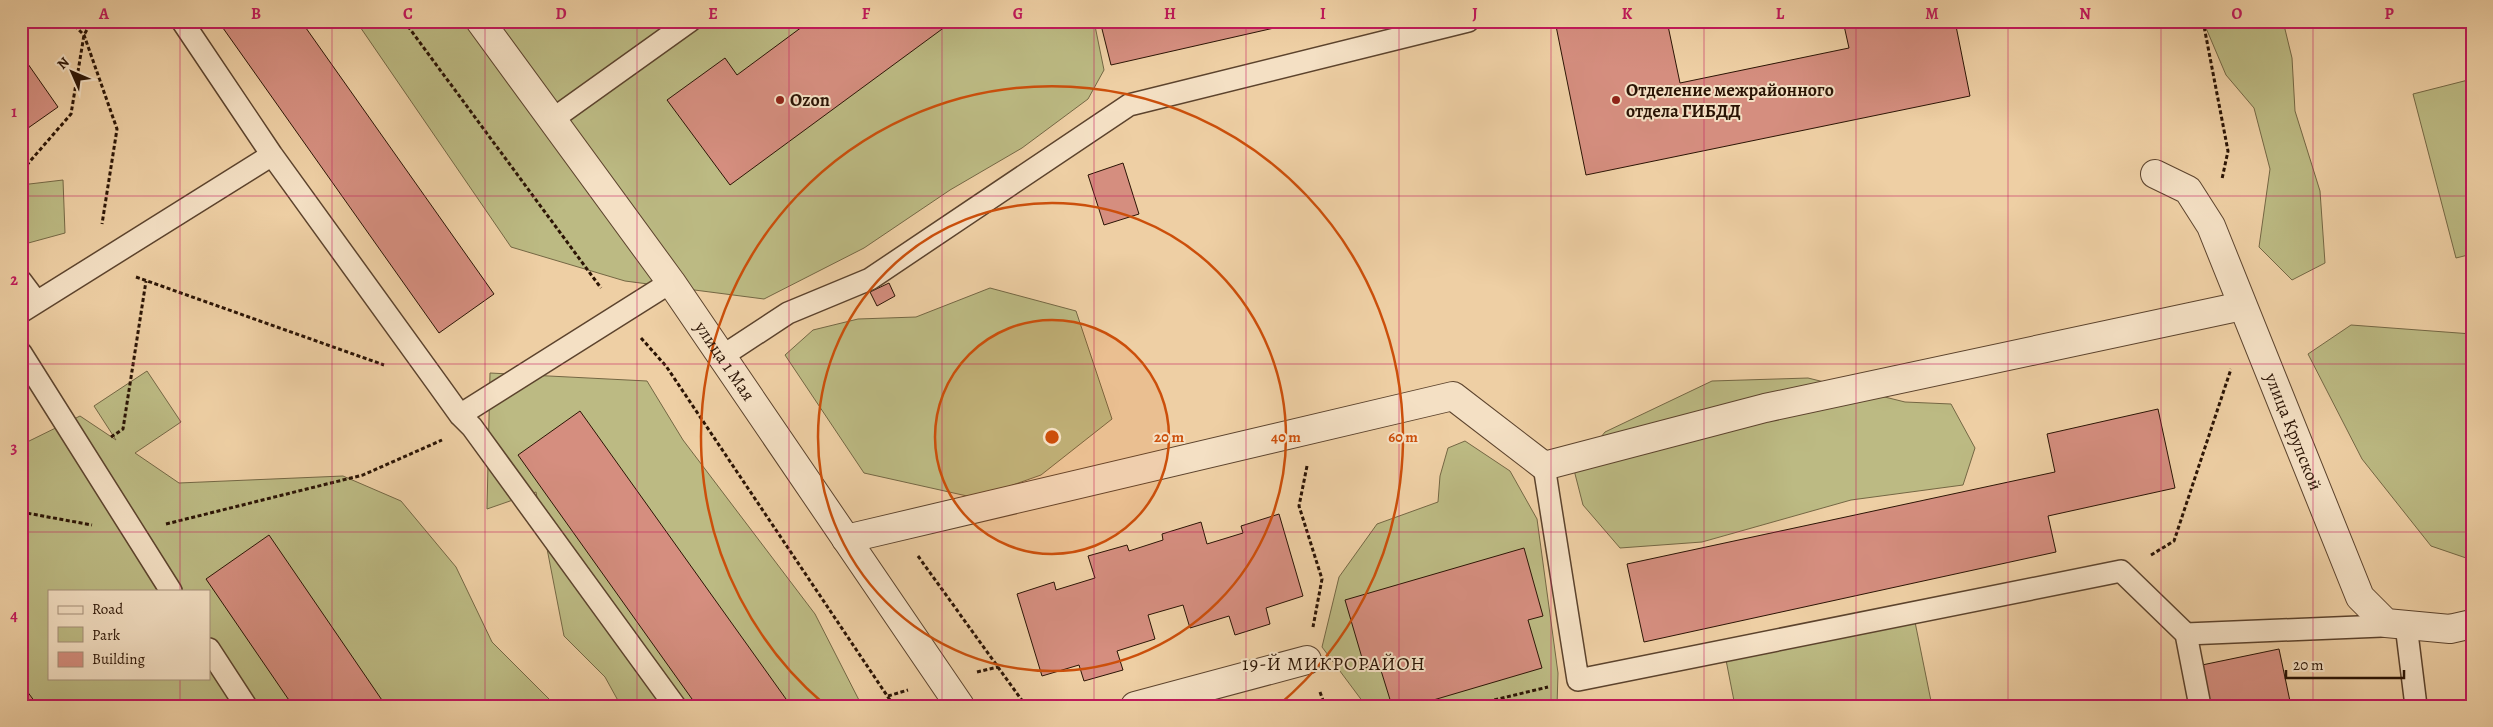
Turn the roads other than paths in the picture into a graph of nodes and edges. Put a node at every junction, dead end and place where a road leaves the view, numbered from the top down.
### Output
1 (182, 21) edge
2 (480, 21) edge
3 (690, 21) edge
4 (1468, 21) edge
5 (553, 119) junction
6 (272, 155) junction
7 (2155, 174) dead end
8 (21, 280) edge
9 (671, 282) junction
10 (29, 306) edge
11 (2242, 306) junction
12 (21, 353) edge
13 (721, 357) junction
14 (466, 421) junction
15 (1544, 466) junction
16 (846, 539) junction
17 (170, 590) edge
18 (2472, 624) edge
19 (2406, 625) junction
20 (2186, 634) junction
21 (210, 651) edge
22 (1307, 660) road end
23 (246, 706) edge
24 (675, 706) edge
25 (960, 706) edge
26 (1135, 706) edge
27 (2200, 706) edge
28 (2416, 706) edge

1 - 6 lane
2 - 5 street, улица 1 Мая
3 - 5 lane
4 - 13 lane
5 - 9 street, улица 1 Мая
6 - 10 lane
6 - 14 lane
7 - 11 street, улица Крупской
8 - 10 lane
9 - 13 street, улица 1 Мая
9 - 14 lane
11 - 15 street
11 - 19 street, улица Крупской
12 - 17 lane
13 - 16 street, улица 1 Мая
14 - 24 lane
15 - 16 street
15 - 20 lane
16 - 25 street, улица 1 Мая
18 - 19 street, улица Крупской
19 - 20 lane
19 - 28 lane
20 - 27 lane
21 - 23 lane
22 - 26 street

